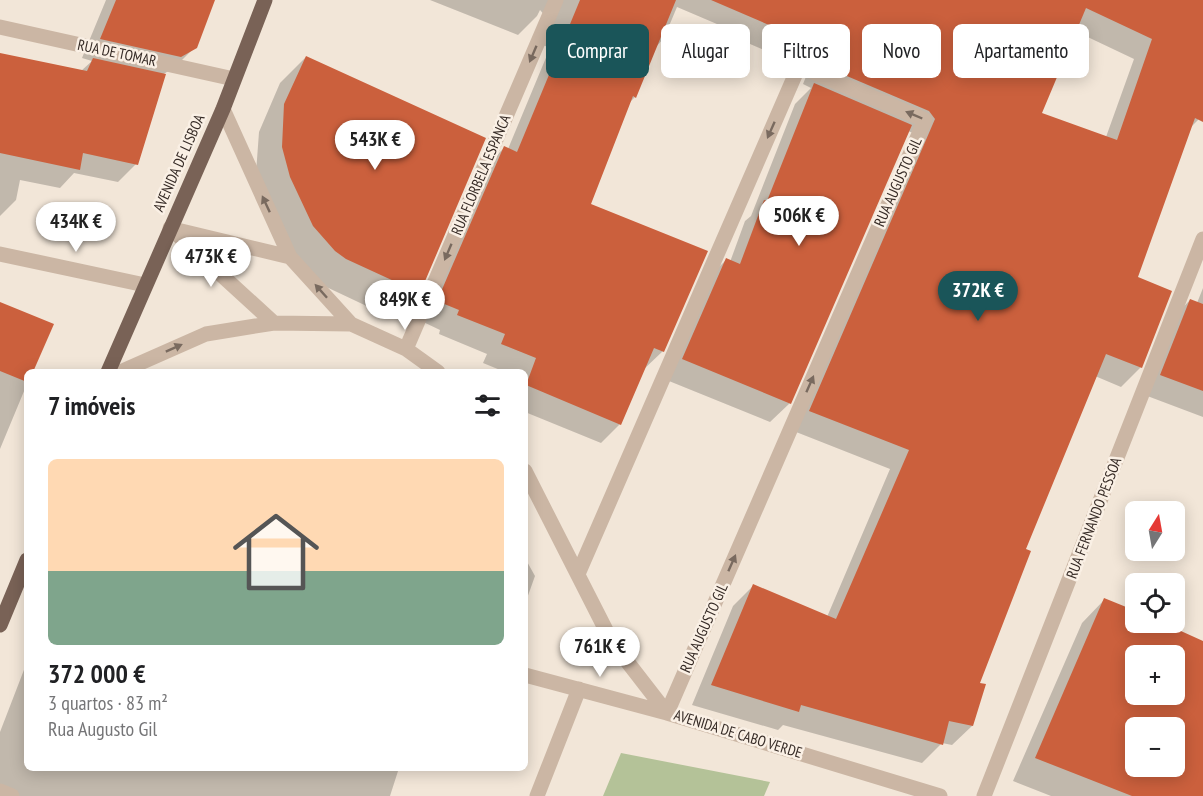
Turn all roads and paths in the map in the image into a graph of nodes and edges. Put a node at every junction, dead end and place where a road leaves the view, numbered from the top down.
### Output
1 (265, 0) edge
2 (556, 0) edge
3 (0, 27) edge
4 (234, 79) junction
5 (223, 109) junction
6 (170, 228) junction
7 (1203, 239) edge
8 (0, 254) edge
9 (290, 257) junction
10 (145, 285) junction
11 (274, 323) junction
12 (351, 324) junction
13 (406, 349) junction
14 (109, 369) edge
15 (127, 369) edge
16 (434, 369) edge
17 (528, 477) edge
18 (24, 566) edge
19 (578, 574) junction
20 (5, 605) edge
21 (0, 625) edge
22 (528, 676) edge
23 (579, 689) junction
24 (666, 713) junction
25 (0, 791) edge
26 (12, 796) edge
27 (537, 796) edge
28 (940, 796) edge
29 (984, 796) edge

1 - 4 main road, AVENIDA DE LISBOA
2 -> 13 street, RUA FLORBELA ESPANCA
3 - 4 street, RUA DE TOMAR
4 - 5 main road, AVENIDA DE LISBOA
5 - 6 main road, AVENIDA DE LISBOA
9 -> 5 street
6 - 9 street
6 - 10 main road, AVENIDA DE LISBOA
6 - 11 street
7 - 29 street, RUA FERNANDO PESSOA
8 - 10 street
12 -> 9 street
10 - 14 main road, AVENIDA DE LISBOA
11 - 12 street
15 -> 11 street
12 - 13 street
13 - 16 street
17 - 19 street, AVENIDA DE CABO VERDE
18 - 20 main road
19 - 24 street, AVENIDA DE CABO VERDE
24 -> 19 street, RUA AUGUSTO GIL
20 - 21 main road
22 - 23 street
23 - 24 street
23 - 27 street
24 - 28 street, AVENIDA DE CABO VERDE
25 - 26 street

